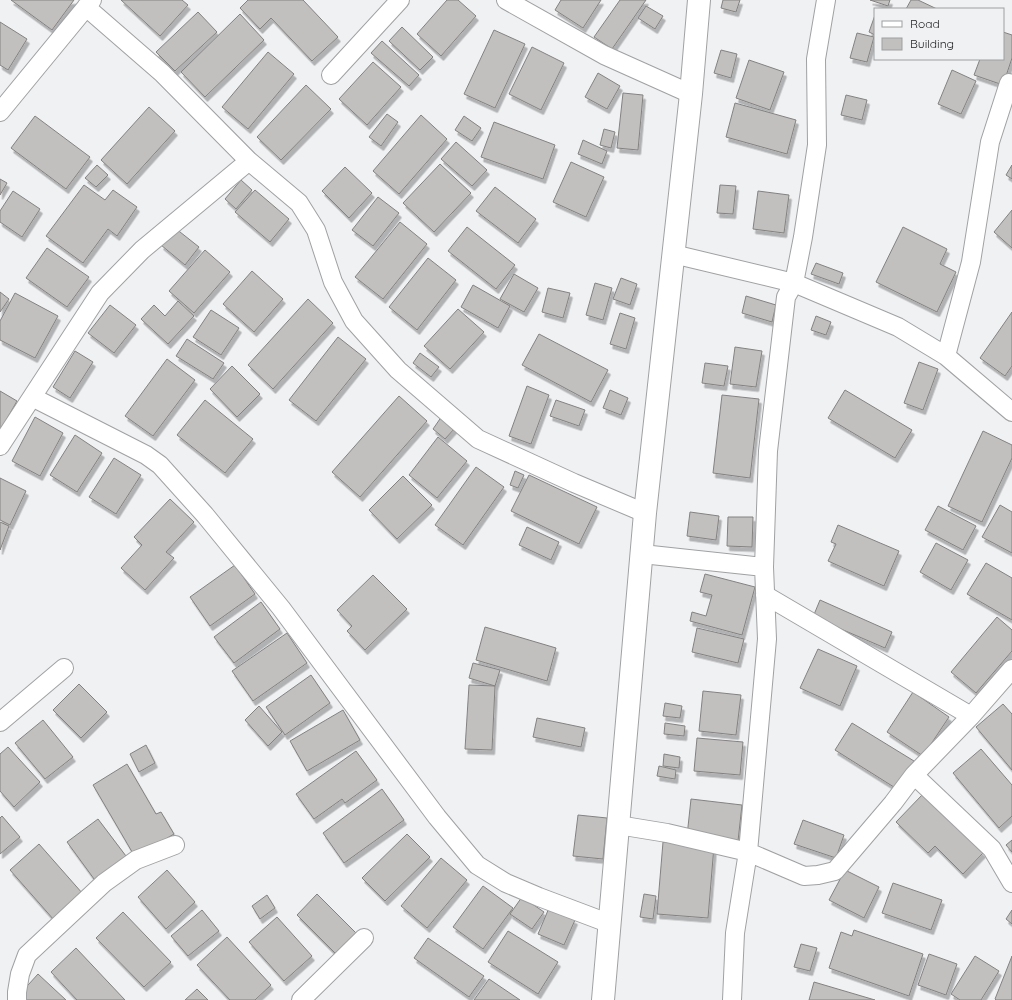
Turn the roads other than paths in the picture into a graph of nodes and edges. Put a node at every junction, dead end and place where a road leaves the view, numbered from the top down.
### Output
1 (400, 0) edge
2 (506, 0) edge
3 (699, 0) edge
4 (826, 0) edge
5 (89, 3) edge
6 (331, 75) dead end
7 (1009, 83) dead end
8 (691, 94) junction
9 (0, 112) edge
10 (249, 161) junction
11 (673, 254) junction
12 (794, 283) junction
13 (946, 356) junction
14 (32, 397) junction
15 (1012, 412) edge
16 (0, 446) edge
17 (644, 513) junction
18 (642, 554) junction
19 (764, 567) junction
20 (765, 595) junction
21 (64, 668) dead end
22 (1012, 669) edge
23 (970, 716) junction
24 (0, 722) edge
25 (914, 775) junction
26 (618, 825) junction
27 (175, 845) dead end
28 (748, 852) junction
29 (1012, 883) edge
30 (608, 923) junction
31 (364, 938) dead end
32 (17, 1000) edge
33 (301, 1000) edge
34 (605, 1000) edge
35 (732, 1000) edge

1 - 6 street
2 - 8 street
3 - 8 main road
4 - 12 street
5 - 9 street
5 - 10 street
7 - 13 street
8 - 11 main road
10 - 14 street
10 - 17 street
11 - 12 street
11 - 17 main road
12 - 13 street
12 - 19 street
13 - 15 street
14 - 16 street
14 - 30 street
17 - 18 main road
18 - 19 street
18 - 26 main road
19 - 20 street
20 - 23 street
20 - 28 street
21 - 24 street
22 - 23 street
23 - 25 street
25 - 28 street
25 - 29 street
26 - 28 street
26 - 30 main road
27 - 32 street
28 - 35 street
30 - 34 main road
31 - 33 street

